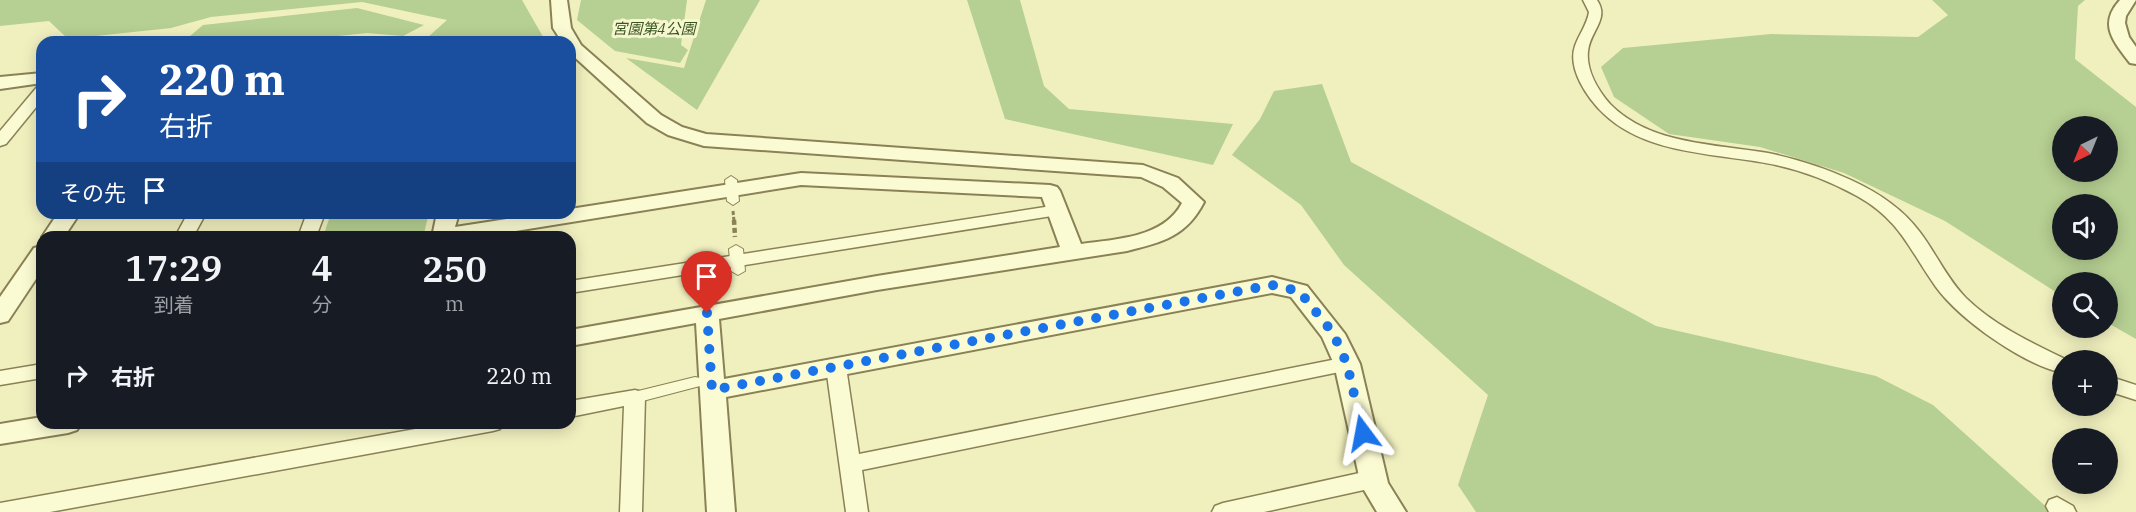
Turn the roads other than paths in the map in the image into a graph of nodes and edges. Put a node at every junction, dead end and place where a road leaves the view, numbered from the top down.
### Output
1 (559, 0) edge
2 (1590, 0) edge
3 (2129, 0) edge
4 (567, 36) edge
5 (576, 49) edge
6 (2136, 59) edge
7 (36, 79) edge
8 (0, 83) edge
9 (36, 97) edge
10 (0, 141) edge
11 (1058, 210) junction
12 (576, 215) edge
13 (552, 219) edge
14 (474, 231) edge
15 (1073, 252) junction
16 (36, 262) edge
17 (576, 286) edge
18 (707, 313) junction
19 (0, 315) edge
20 (576, 337) edge
21 (2052, 361) edge
22 (1347, 364) junction
23 (836, 367) junction
24 (36, 372) edge
25 (0, 378) edge
26 (704, 386) junction
27 (2118, 387) edge
28 (2136, 393) edge
29 (635, 397) junction
30 (576, 408) edge
31 (36, 428) edge
32 (459, 429) edge
33 (0, 434) edge
34 (850, 464) junction
35 (1373, 479) junction
36 (0, 512) edge
37 (631, 512) edge
38 (721, 512) edge
39 (857, 512) edge
40 (1223, 512) edge
41 (1392, 512) edge

1 - 4 street
2 - 21 street
3 - 6 street
5 - 15 street
7 - 8 street
9 - 10 street
11 - 12 street
11 - 15 street
11 - 17 street
13 - 14 street
15 - 18 street
16 - 19 street
18 - 20 street
18 - 26 street
22 - 23 street
22 - 34 street
22 - 35 street
23 - 26 street
23 - 34 street
24 - 25 street
26 - 29 street
26 - 38 street
27 - 28 street
29 - 30 street
29 - 37 street
31 - 33 street
32 - 36 street
34 - 39 street
35 - 40 street
35 - 41 street

